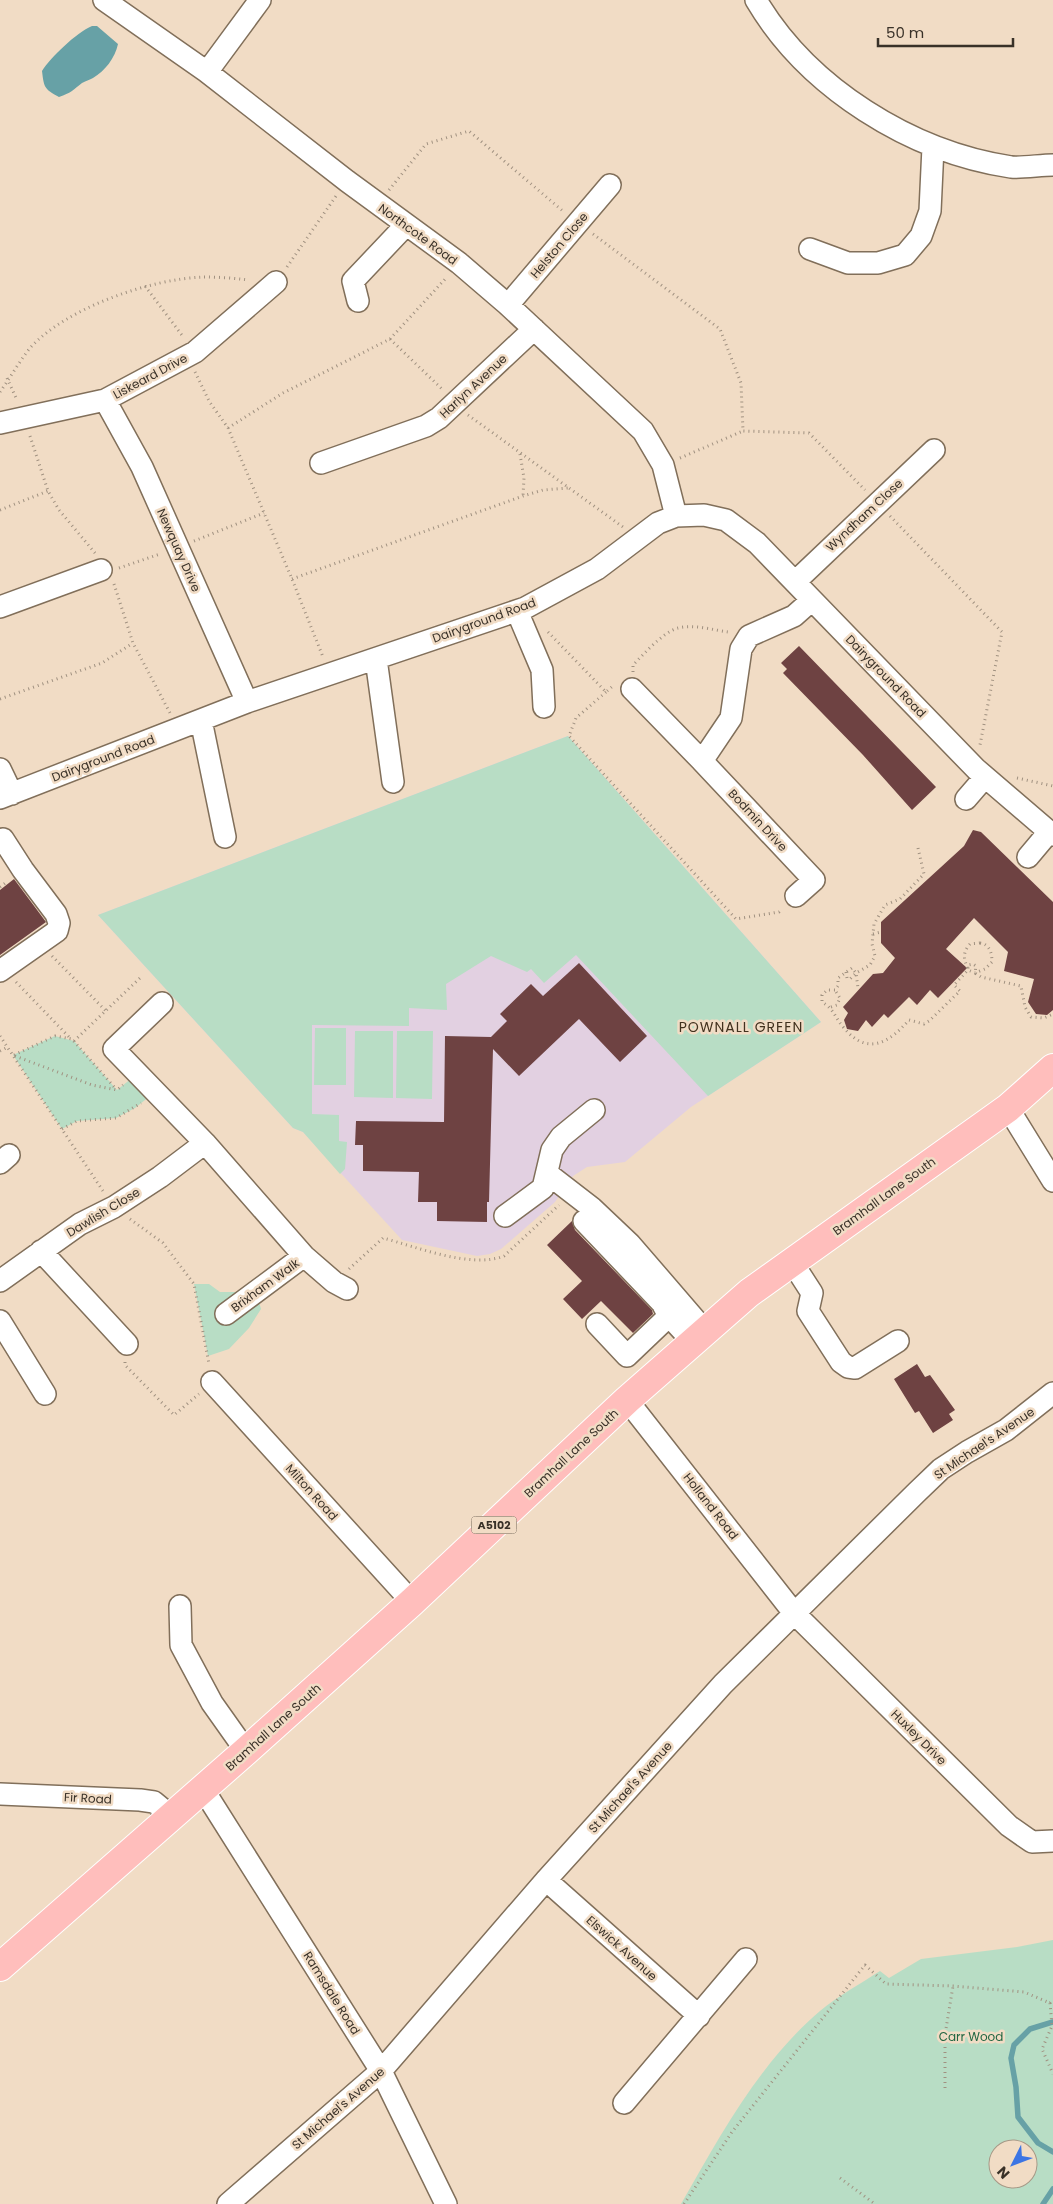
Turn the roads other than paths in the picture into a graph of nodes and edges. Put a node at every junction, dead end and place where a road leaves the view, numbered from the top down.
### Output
1 (104, 0) edge
2 (260, 0) edge
3 (756, 0) edge
4 (207, 72) junction
5 (934, 147) junction
6 (1053, 164) edge
7 (610, 185) dead end
8 (406, 225) junction
9 (810, 249) dead end
10 (276, 282) road end
11 (358, 301) dead end
12 (508, 305) junction
13 (534, 329) junction
14 (105, 400) junction
15 (0, 424) edge
16 (934, 450) dead end
17 (321, 463) dead end
18 (676, 516) junction
19 (101, 570) road end
20 (796, 581) junction
21 (812, 600) junction
22 (0, 607) edge
23 (521, 609) junction
24 (376, 659) junction
25 (632, 689) road end
26 (247, 702) junction
27 (544, 707) dead end
28 (201, 720) junction
29 (702, 761) junction
30 (0, 769) edge
31 (980, 773) junction
32 (393, 782) dead end
33 (6, 796) edge
34 (966, 799) dead end
35 (1051, 833) edge
36 (1, 837) edge
37 (225, 837) dead end
38 (1028, 857) dead end
39 (796, 896) road end
40 (2, 970) edge
41 (162, 1003) dead end
42 (1053, 1068) edge
43 (1008, 1108) junction
44 (594, 1110) dead end
45 (205, 1143) junction
46 (548, 1174) junction
47 (1053, 1182) edge
48 (505, 1216) dead end
49 (584, 1221) dead end
50 (41, 1251) junction
51 (304, 1256) junction
52 (792, 1262) junction
53 (0, 1281) edge
54 (341, 1286) road end
55 (226, 1314) dead end
56 (669, 1316) junction
57 (0, 1321) edge
58 (597, 1324) dead end
59 (699, 1336) junction
60 (898, 1341) dead end
61 (127, 1344) road end
62 (636, 1347) junction
63 (659, 1372) junction
64 (212, 1382) road end
65 (1053, 1393) edge
66 (45, 1394) dead end
67 (627, 1400) junction
68 (412, 1602) junction
69 (180, 1606) dead end
70 (794, 1613) junction
71 (246, 1751) junction
72 (203, 1789) junction
73 (0, 1794) edge
74 (172, 1816) junction
75 (1053, 1841) edge
76 (546, 1880) junction
77 (746, 1960) dead end
78 (0, 1967) edge
79 (699, 2016) junction
80 (381, 2071) junction
81 (624, 2103) dead end
82 (228, 2204) edge
83 (446, 2204) edge

1 - 4 street, Northcote Road
2 - 4 street
3 - 5 street
4 - 8 street, Northcote Road
5 - 6 street
5 - 9 street
7 - 12 street, Helston Close
8 - 11 street
8 - 12 street, Northcote Road
10 - 14 street, Liskeard Drive
12 - 13 street, Northcote Road
13 - 17 street, Harlyn Avenue
13 - 18 street, Northcote Road
14 - 15 street, Liskeard Drive
14 - 26 street, Newquay Drive
16 - 20 street, Wyndham Close
18 - 20 street, Dairyground Road
18 - 23 street, Dairyground Road
19 - 22 street
20 - 21 street, Dairyground Road
21 - 29 street
21 - 31 street, Dairyground Road
23 - 24 street, Dairyground Road
23 - 27 street
24 - 26 street, Dairyground Road
24 - 32 street
25 - 29 street, Bodmin Drive
26 - 28 street, Dairyground Road
28 - 33 street, Dairyground Road
28 - 37 street
29 - 39 street, Bodmin Drive
30 - 33 street
31 - 34 street
31 - 35 street, Dairyground Road
35 - 38 street
36 - 40 street
41 - 45 street
42 - 43 main road, Bramhall Lane South / A5102
43 - 47 street
43 - 52 main road, Bramhall Lane South / A5102
44 - 46 street
45 - 50 street, Dawlish Close
45 - 51 street
46 - 48 street
46 - 59 street
49 - 56 street
50 - 53 street, Dawlish Close
50 - 61 street
51 - 54 street
51 - 55 street, Brixham Walk
52 - 59 main road, Bramhall Lane South / A5102
52 - 60 street
56 - 59 street
56 - 62 street
57 - 66 street
58 - 62 street
59 - 63 main road, Bramhall Lane South / A5102
62 - 63 street
63 - 67 main road, Bramhall Lane South / A5102
64 - 68 street, Milton Road
65 - 70 street, St Michael's Avenue
67 - 68 main road, Bramhall Lane South / A5102
67 - 70 street, Holland Road
68 - 71 main road, Bramhall Lane South / A5102
69 - 71 street
70 - 75 street, Huxley Drive
70 - 76 street, St Michael's Avenue
71 - 72 main road, Bramhall Lane South / A5102
72 - 74 main road, Bramhall Lane South / A5102
72 - 80 street, Ramsdale Road
73 - 74 street, Fir Road
74 - 78 main road, Bramhall Lane South / A5102
76 - 79 street, Elswick Avenue
76 - 80 street, St Michael's Avenue
77 - 79 street
79 - 81 street
80 - 82 street, St Michael's Avenue
80 - 83 street, Ramsdale Road

